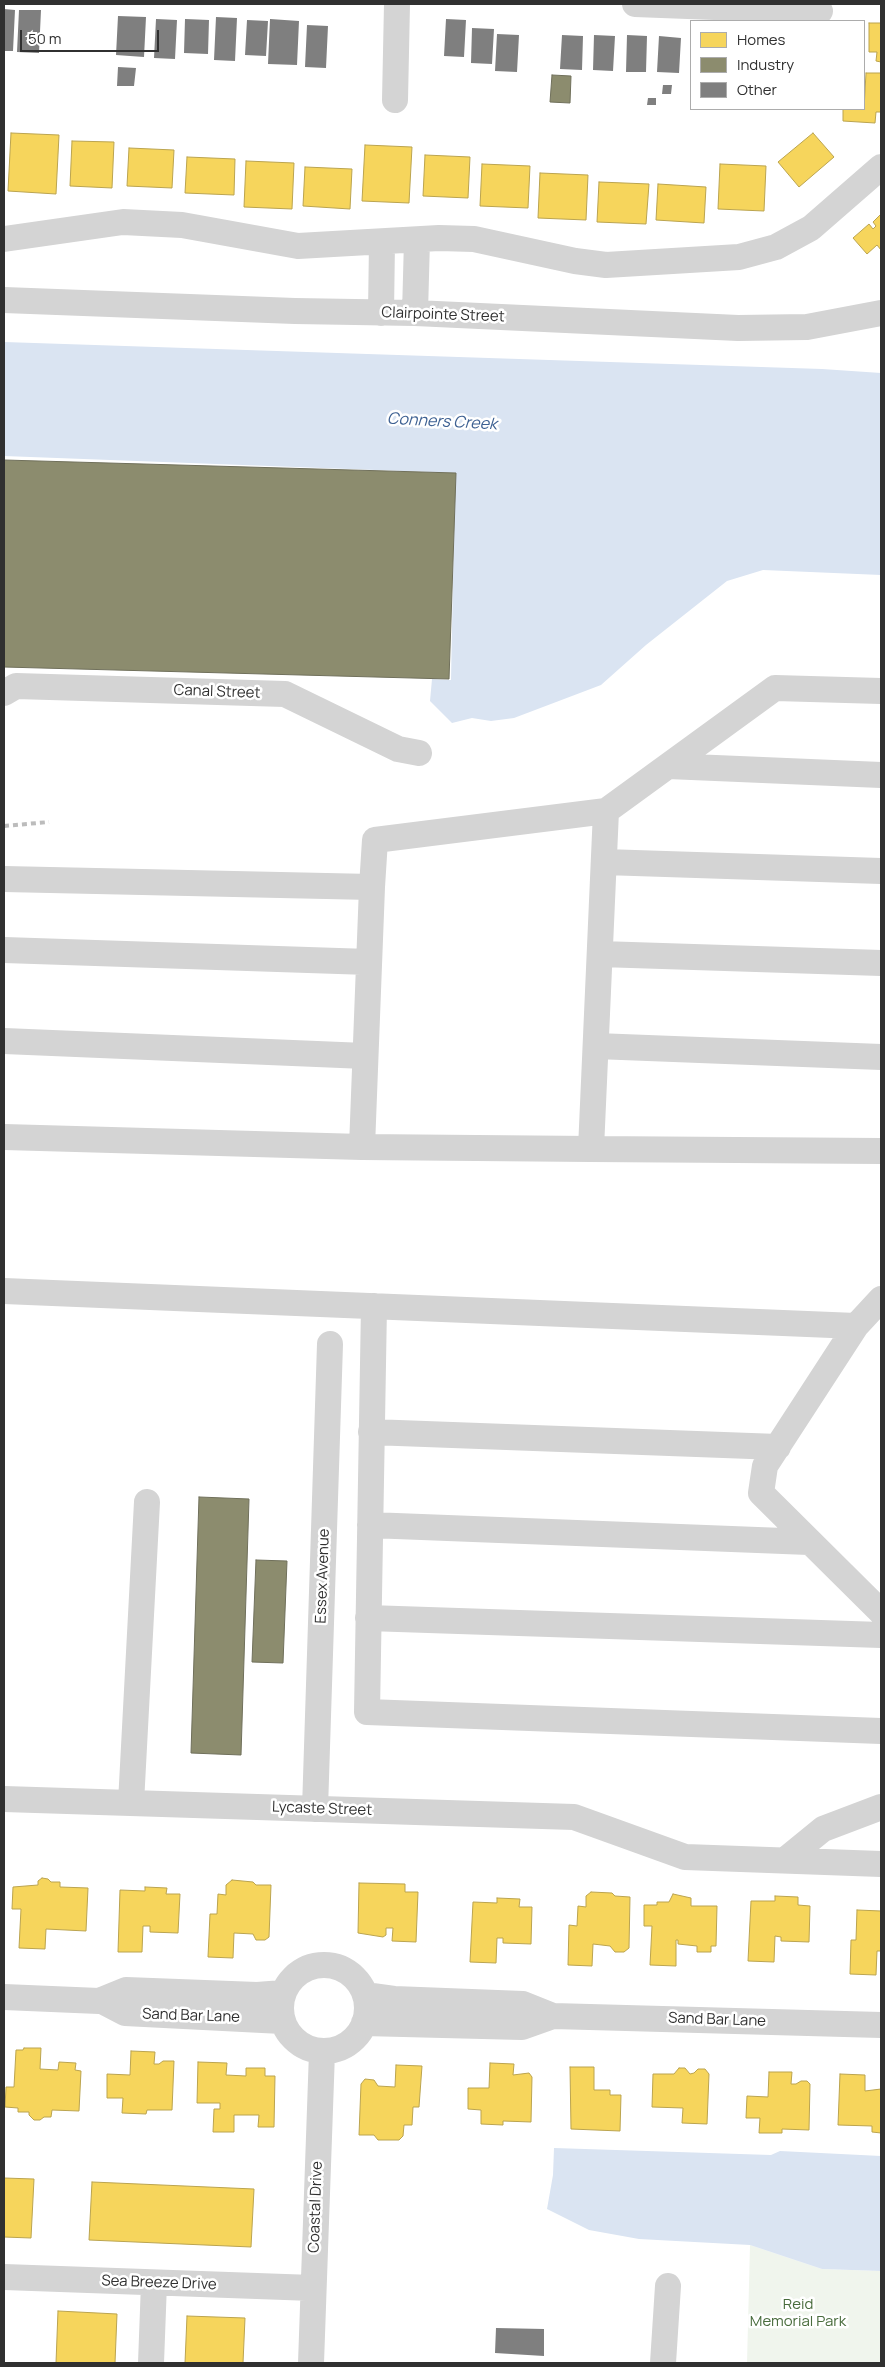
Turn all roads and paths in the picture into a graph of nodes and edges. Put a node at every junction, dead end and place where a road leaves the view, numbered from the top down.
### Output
1 (397, 4) edge
2 (635, 4) edge
3 (820, 11) dead end
4 (395, 100) dead end
5 (881, 167) edge
6 (4, 239) edge
7 (417, 240) junction
8 (382, 242) junction
9 (4, 300) edge
10 (881, 312) edge
11 (381, 313) junction
12 (415, 313) junction
13 (881, 691) edge
14 (4, 693) edge
15 (418, 753) dead end
16 (668, 766) junction
17 (881, 775) edge
18 (606, 811) junction
19 (604, 862) junction
20 (881, 871) edge
21 (4, 879) edge
22 (372, 887) junction
23 (4, 950) edge
24 (600, 954) junction
25 (369, 962) junction
26 (881, 963) edge
27 (4, 1040) edge
28 (596, 1046) junction
29 (365, 1056) junction
30 (881, 1057) edge
31 (4, 1137) edge
32 (362, 1147) junction
33 (592, 1148) junction
34 (881, 1151) edge
35 (4, 1291) edge
36 (881, 1299) edge
37 (374, 1306) junction
38 (856, 1326) junction
39 (330, 1344) dead end
40 (371, 1432) junction
41 (778, 1447) junction
42 (147, 1502) dead end
43 (370, 1525) junction
44 (809, 1542) junction
45 (881, 1612) edge
46 (368, 1618) junction
47 (881, 1635) edge
48 (881, 1732) edge
49 (4, 1799) edge
50 (131, 1803) junction
51 (881, 1807) edge
52 (315, 1809) junction
53 (785, 1860) junction
54 (881, 1864) edge
55 (283, 1993) junction
56 (365, 1995) junction
57 (4, 1997) edge
58 (102, 2001) junction
59 (553, 2016) junction
60 (282, 2021) junction
61 (364, 2023) junction
62 (881, 2025) edge
63 (322, 2052) junction
64 (4, 2277) edge
65 (154, 2283) junction
66 (668, 2286) dead end
67 (313, 2288) junction
68 (151, 2363) edge
69 (311, 2363) edge
70 (663, 2363) edge

1 - 4 street
2 - 3 street
5 - 7 street
6 - 8 street
7 - 8 street
7 - 12 street
8 - 11 street
9 - 11 street, Clairpointe Street
10 - 12 street, Clairpointe Street
11 - 12 street, Clairpointe Street
13 - 16 street
14 - 15 street, Canal Street
16 - 17 street
16 - 18 street
18 - 19 street
18 - 22 street
19 - 20 street
19 - 24 street
21 - 22 street
22 - 25 street
23 - 25 street
24 - 26 street
24 - 28 street
25 - 29 street
27 - 29 street
28 - 30 street
28 - 33 street
29 - 32 street
31 - 32 street
32 - 33 street
33 - 34 street
35 - 37 street
36 - 38 street
37 - 38 street
37 - 40 street
38 - 41 street
39 - 52 street, Essex Avenue
40 - 41 street
40 - 43 street
41 - 44 street
42 - 50 street
43 - 44 street
43 - 46 street
44 - 45 street
46 - 47 street
46 - 48 street
49 - 50 street, Lycaste Street
50 - 52 street, Lycaste Street
51 - 53 street
52 - 53 street, Lycaste Street
53 - 54 street, Lycaste Street
55 - 56 street
55 - 58 street, Sand Bar Lane
55 - 60 street
56 - 59 street, Sand Bar Lane
56 - 61 street
57 - 58 street, Sand Bar Lane
58 - 60 street, Sand Bar Lane
59 - 61 street, Sand Bar Lane
59 - 62 street, Sand Bar Lane
60 - 63 street
61 - 63 street
63 - 67 street, Coastal Drive
64 - 65 street, Sea Breeze Drive
65 - 67 street, Sea Breeze Drive
65 - 68 street
66 - 70 street
67 - 69 street, Coastal Drive

